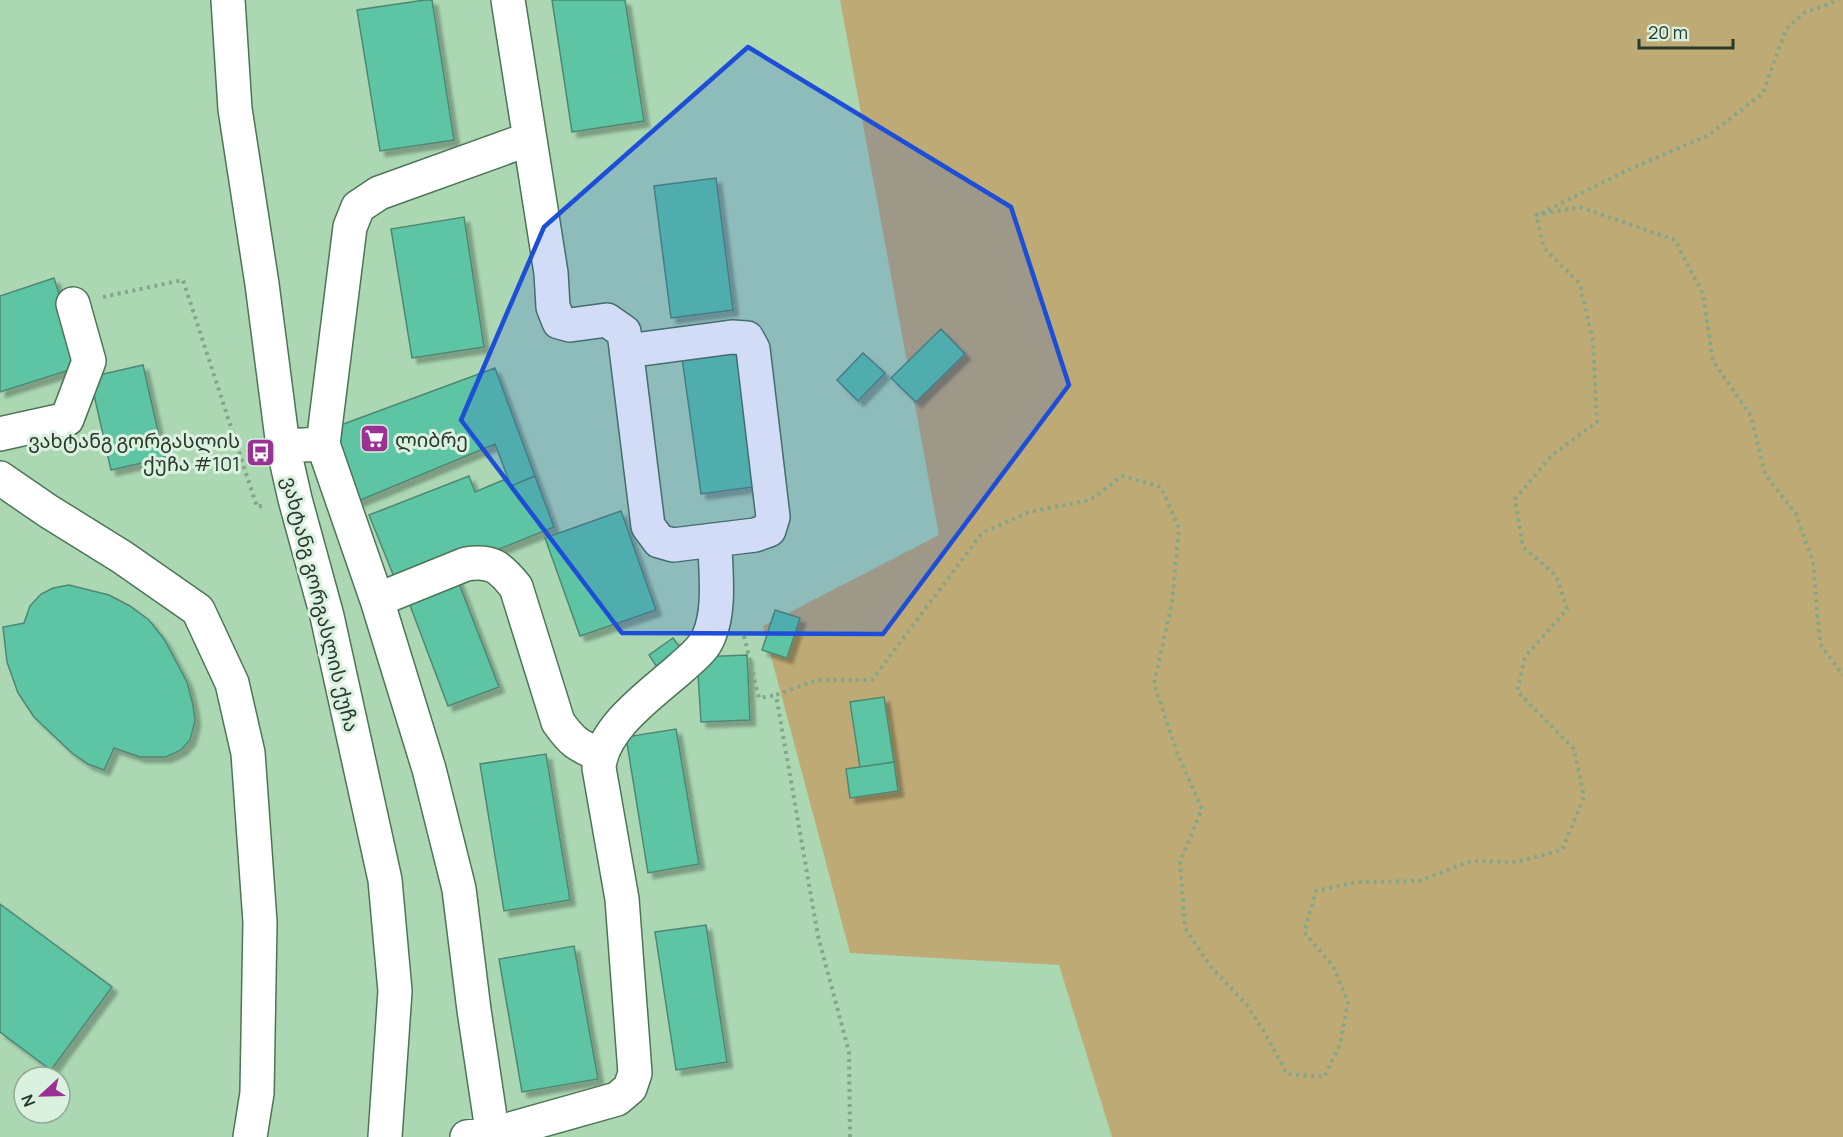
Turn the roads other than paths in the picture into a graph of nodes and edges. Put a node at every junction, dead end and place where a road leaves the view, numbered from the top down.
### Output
1 (228, 0) edge
2 (508, 0) edge
3 (529, 139) junction
4 (73, 304) road end
5 (627, 351) junction
6 (0, 434) edge
7 (322, 444) junction
8 (283, 446) junction
9 (0, 478) edge
10 (715, 540) junction
11 (377, 600) junction
12 (600, 755) junction
13 (484, 1136) edge
14 (250, 1137) edge
15 (385, 1137) edge

1 - 8 street, ვახტანგ გორგასლის ქუჩა
2 - 3 street
3 - 5 street
3 - 7 street
4 - 6 street
5 - 10 street
5 - 10 street
7 - 8 street
7 - 11 street
8 - 15 street, ვახტანგ გორგასლის ქუჩა
9 - 14 street
10 - 12 street
11 - 12 street
11 - 13 street
12 - 13 street

